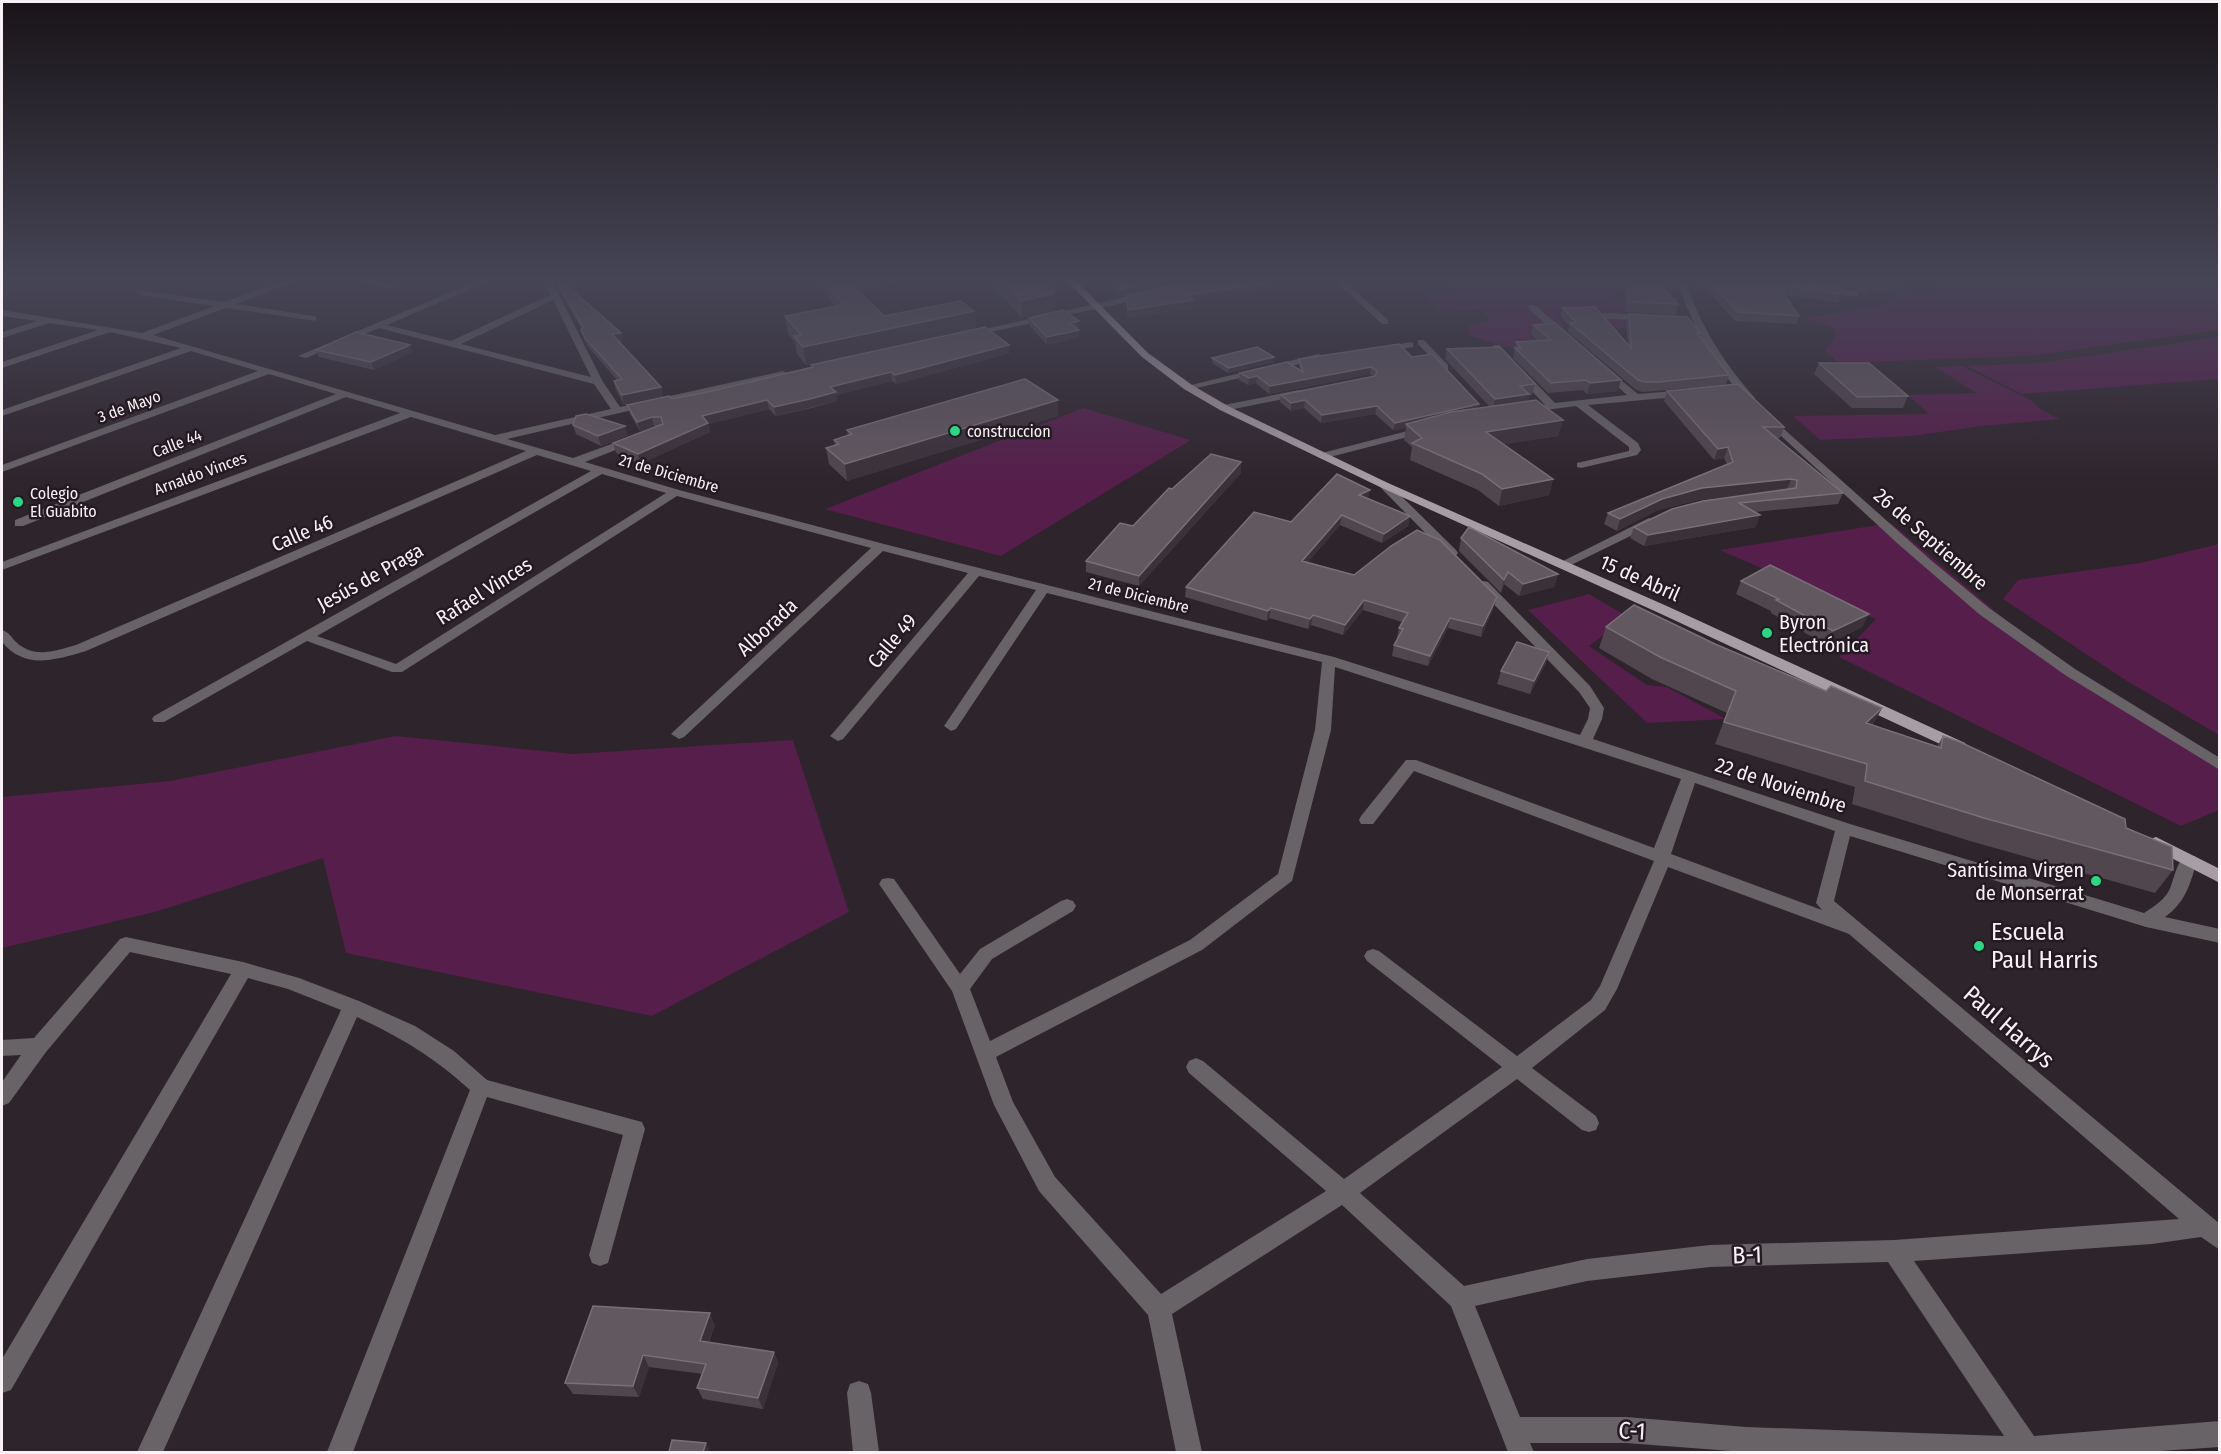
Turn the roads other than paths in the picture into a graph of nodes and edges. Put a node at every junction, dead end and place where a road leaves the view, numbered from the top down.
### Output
1 (56, 347) edge
2 (187, 347) edge
3 (325, 347) edge
4 (463, 347) edge
5 (580, 347) edge
6 (1137, 347) edge
7 (1397, 347) edge
8 (1426, 347) edge
9 (1496, 347) edge
10 (1709, 347) edge
11 (191, 348) junction
12 (1375, 350) edge
13 (303, 356) dead end
14 (1328, 356) edge
15 (1593, 361) edge
16 (2, 365) edge
17 (268, 371) junction
18 (791, 373) edge
19 (1452, 375) edge
20 (597, 382) junction
21 (1188, 387) junction
22 (1314, 390) edge
23 (1694, 392) edge
24 (346, 394) junction
25 (1635, 397) junction
26 (1578, 403) junction
27 (1553, 406) junction
28 (1224, 408) junction
29 (616, 411) junction
30 (2, 413) edge
31 (1509, 413) edge
32 (411, 414) junction
33 (1439, 426) edge
34 (648, 434) edge
35 (495, 439) junction
36 (536, 451) junction
37 (1322, 456) junction
38 (573, 462) junction
39 (1581, 465) dead end
40 (2, 469) edge
41 (601, 470) junction
42 (1384, 485) junction
43 (675, 492) junction
44 (1663, 515) edge
45 (19, 523) dead end
46 (880, 547) junction
47 (1563, 564) junction
48 (2, 566) edge
49 (976, 571) junction
50 (1044, 588) junction
51 (2, 634) edge
52 (304, 636) junction
53 (1329, 660) junction
54 (159, 719) dead end
55 (951, 726) dead end
56 (679, 734) dead end
57 (838, 736) dead end
58 (1584, 742) junction
59 (1974, 754) edge
60 (2220, 765) edge
61 (1689, 777) junction
62 (1367, 820) dead end
63 (1844, 828) junction
64 (2146, 838) edge
65 (1662, 856) junction
66 (2188, 860) junction
67 (2220, 877) edge
68 (888, 884) dead end
69 (1067, 906) dead end
70 (2146, 920) junction
71 (1859, 932) junction
72 (2220, 936) edge
73 (1373, 956) dead end
74 (243, 969) junction
75 (960, 988) junction
76 (352, 1006) junction
77 (39, 1046) junction
78 (2, 1048) edge
79 (983, 1054) junction
80 (1196, 1067) dead end
81 (1517, 1068) junction
82 (481, 1088) junction
83 (2, 1097) edge
84 (1589, 1124) dead end
85 (1343, 1192) junction
86 (2211, 1233) edge
87 (1894, 1251) junction
88 (600, 1255) dead end
89 (1460, 1298) junction
90 (1159, 1309) junction
91 (2, 1381) edge
92 (859, 1393) dead end
93 (2220, 1434) edge
94 (1516, 1441) edge
95 (2017, 1450) edge
96 (150, 1452) edge
97 (340, 1452) edge
98 (866, 1452) edge
99 (1189, 1452) edge

1 - 16 street
2 - 11 street, 21 de Diciembre
3 - 13 street
4 - 20 street
5 - 20 street
6 - 21 main road, 15 de Abril
7 - 12 street
8 - 19 street
9 - 27 street
10 - 60 street, 26 de Septiembre
11 - 17 street, 21 de Diciembre
11 - 30 street
14 - 21 street
15 - 25 street
17 - 24 street, 21 de Diciembre
17 - 40 street, 3 de Mayo
18 - 29 street
20 - 29 street
21 - 28 main road, 15 de Abril
22 - 28 street
23 - 25 street
24 - 32 street, 21 de Diciembre
24 - 45 street, Calle 44
25 - 26 street
26 - 27 street
26 - 39 street
27 - 31 street
28 - 37 main road, 15 de Abril
29 - 35 street
32 - 35 street, 21 de Diciembre
32 - 48 street, Arnaldo Vinces
33 - 37 street
34 - 38 street
35 - 36 street, 21 de Diciembre
36 - 38 street, 21 de Diciembre
36 - 51 street, Calle 46
37 - 42 main road, 15 de Abril
38 - 41 street, 21 de Diciembre
41 - 43 street, 21 de Diciembre
41 - 52 street, Jesús de Praga
42 - 47 main road, 15 de Abril
42 - 58 street
43 - 46 street, 21 de Diciembre
43 - 52 street, Rafael Vinces
44 - 47 street
46 - 49 street, 21 de Diciembre
46 - 56 street, Alborada
47 - 59 main road, 15 de Abril
49 - 50 street, 21 de Diciembre
49 - 57 street, Calle 49
50 - 53 street, 21 de Diciembre
50 - 55 street
52 - 54 street, Jesús de Praga
53 - 58 street, 22 de Noviembre
53 - 79 street
58 - 61 street, 22 de Noviembre
61 - 63 street, 22 de Noviembre
61 - 65 street
62 - 65 street
63 - 70 street, 22 de Noviembre
63 - 71 street, Paul Harrys
64 - 66 main road
65 - 71 street
65 - 81 street
66 - 67 main road
66 - 70 street
68 - 75 street
69 - 75 street
70 - 72 street, 22 de Noviembre
71 - 86 street, Paul Harrys
73 - 81 street
74 - 76 street
74 - 77 street
74 - 91 street
75 - 79 street
76 - 82 street
76 - 96 street
77 - 78 street
77 - 83 street
79 - 90 street
80 - 85 street
81 - 84 street
81 - 85 street
82 - 88 street
82 - 97 street
85 - 89 street
85 - 90 street
86 - 87 street, B-1
87 - 89 street, B-1
87 - 95 street
89 - 94 street
90 - 99 street
92 - 98 street
93 - 95 street, C-1
94 - 95 street, C-1

